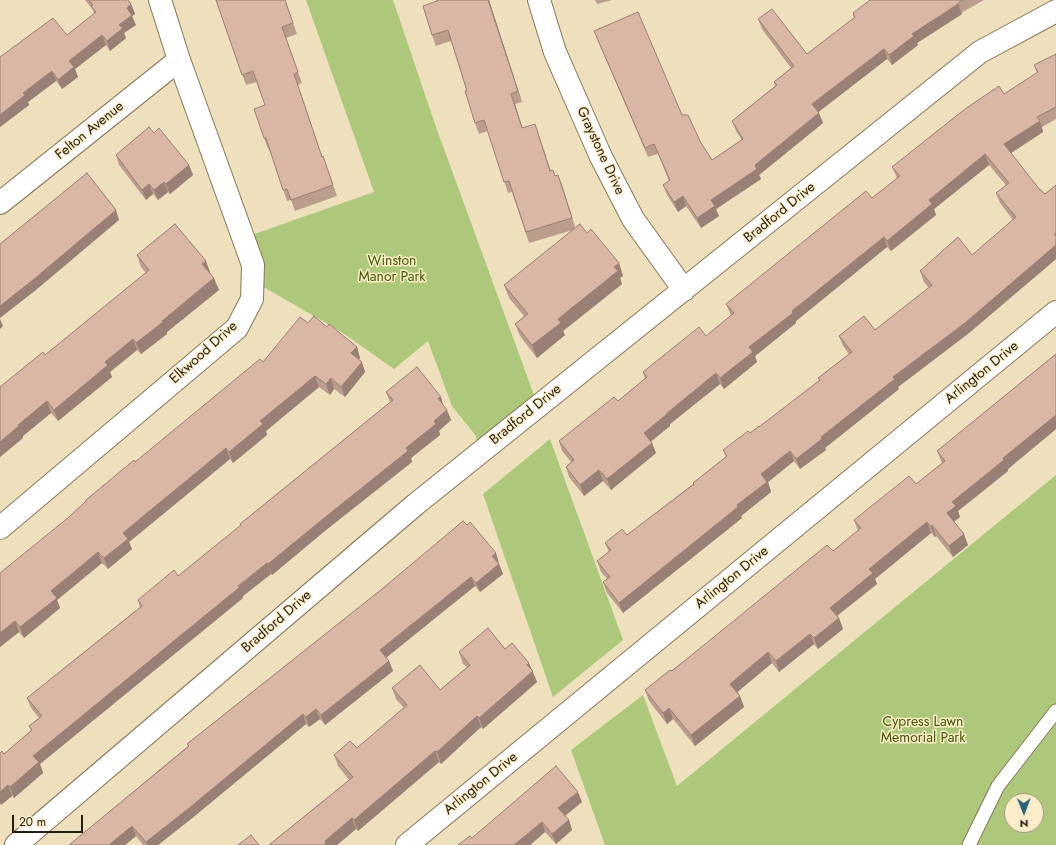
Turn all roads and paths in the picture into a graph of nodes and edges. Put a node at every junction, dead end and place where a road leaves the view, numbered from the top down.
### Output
1 (160, 0) edge
2 (539, 0) edge
3 (1056, 11) edge
4 (179, 60) junction
5 (0, 203) edge
6 (684, 290) junction
7 (1056, 312) edge
8 (0, 528) edge
9 (1056, 711) edge
10 (16, 845) edge
11 (407, 845) edge
12 (968, 845) edge

1 - 4 street, Elkwood Drive
2 - 6 street, Graystone Drive
3 - 6 street, Bradford Drive
4 - 5 street, Felton Avenue
4 - 8 street, Elkwood Drive
6 - 10 street, Bradford Drive
7 - 11 street, Arlington Drive
9 - 12 lane

